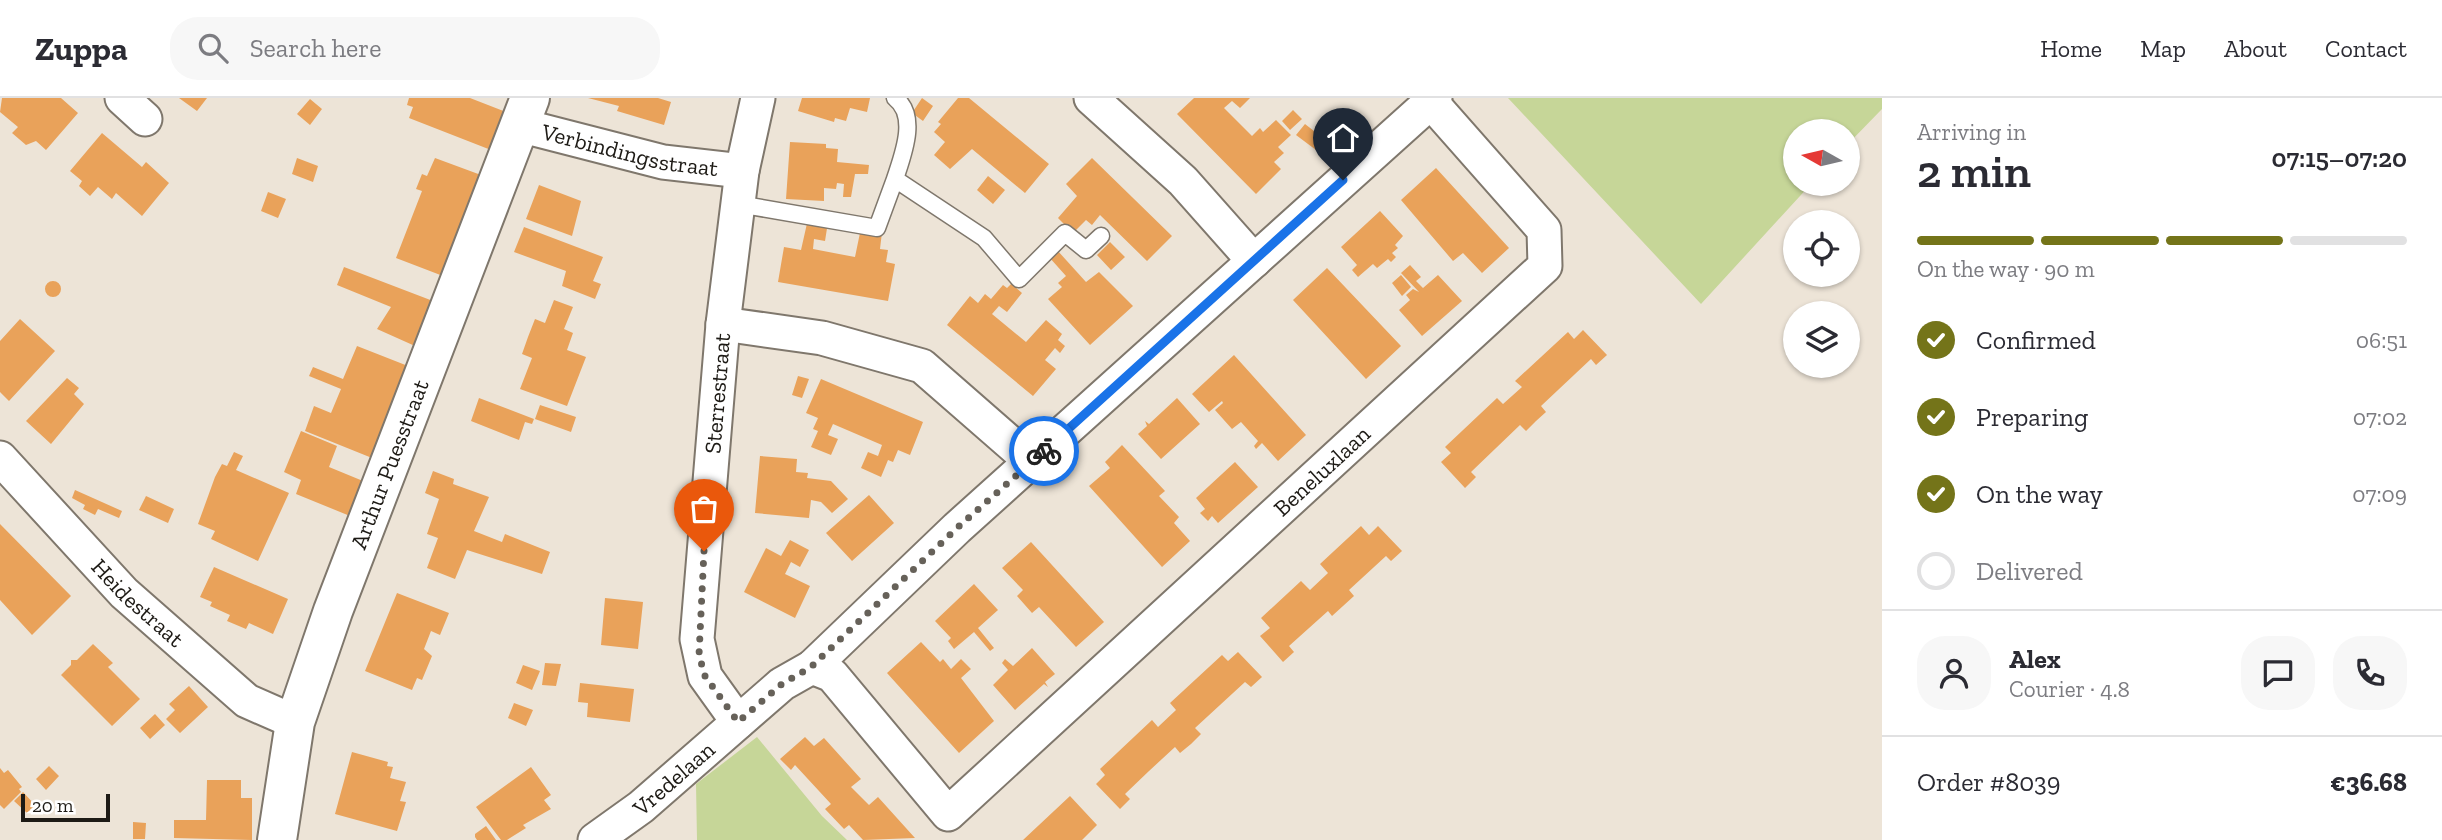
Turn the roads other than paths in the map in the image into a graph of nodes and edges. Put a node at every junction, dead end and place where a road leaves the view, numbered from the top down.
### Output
1 (758, 98) edge
2 (895, 98) edge
3 (1091, 98) edge
4 (1433, 100) edge
5 (525, 112) edge
6 (742, 171) junction
7 (895, 179) junction
8 (738, 204) junction
9 (1101, 236) dead end
10 (1254, 261) junction
11 (723, 324) junction
12 (0, 458) edge
13 (1032, 462) junction
14 (811, 667) junction
15 (295, 722) junction
16 (738, 722) junction
17 (947, 827) edge
18 (277, 840) edge
19 (595, 840) edge

1 - 6 street, Sterrestraat
2 - 7 lane
3 - 10 street
4 - 10 street, Vredelaan
4 - 17 street, Beneluxlaan
5 - 6 street, Verbindingsstraat
5 - 15 street, Arthur Puesstraat
6 - 8 street, Sterrestraat
7 - 8 lane
7 - 9 lane
8 - 11 street, Sterrestraat
10 - 13 street, Vredelaan
11 - 13 street
11 - 16 street, Sterrestraat
12 - 15 street, Heidestraat
13 - 14 street, Vredelaan
14 - 16 street, Vredelaan
14 - 17 street, Beneluxlaan
15 - 18 street, Arthur Puesstraat
16 - 19 street, Vredelaan

